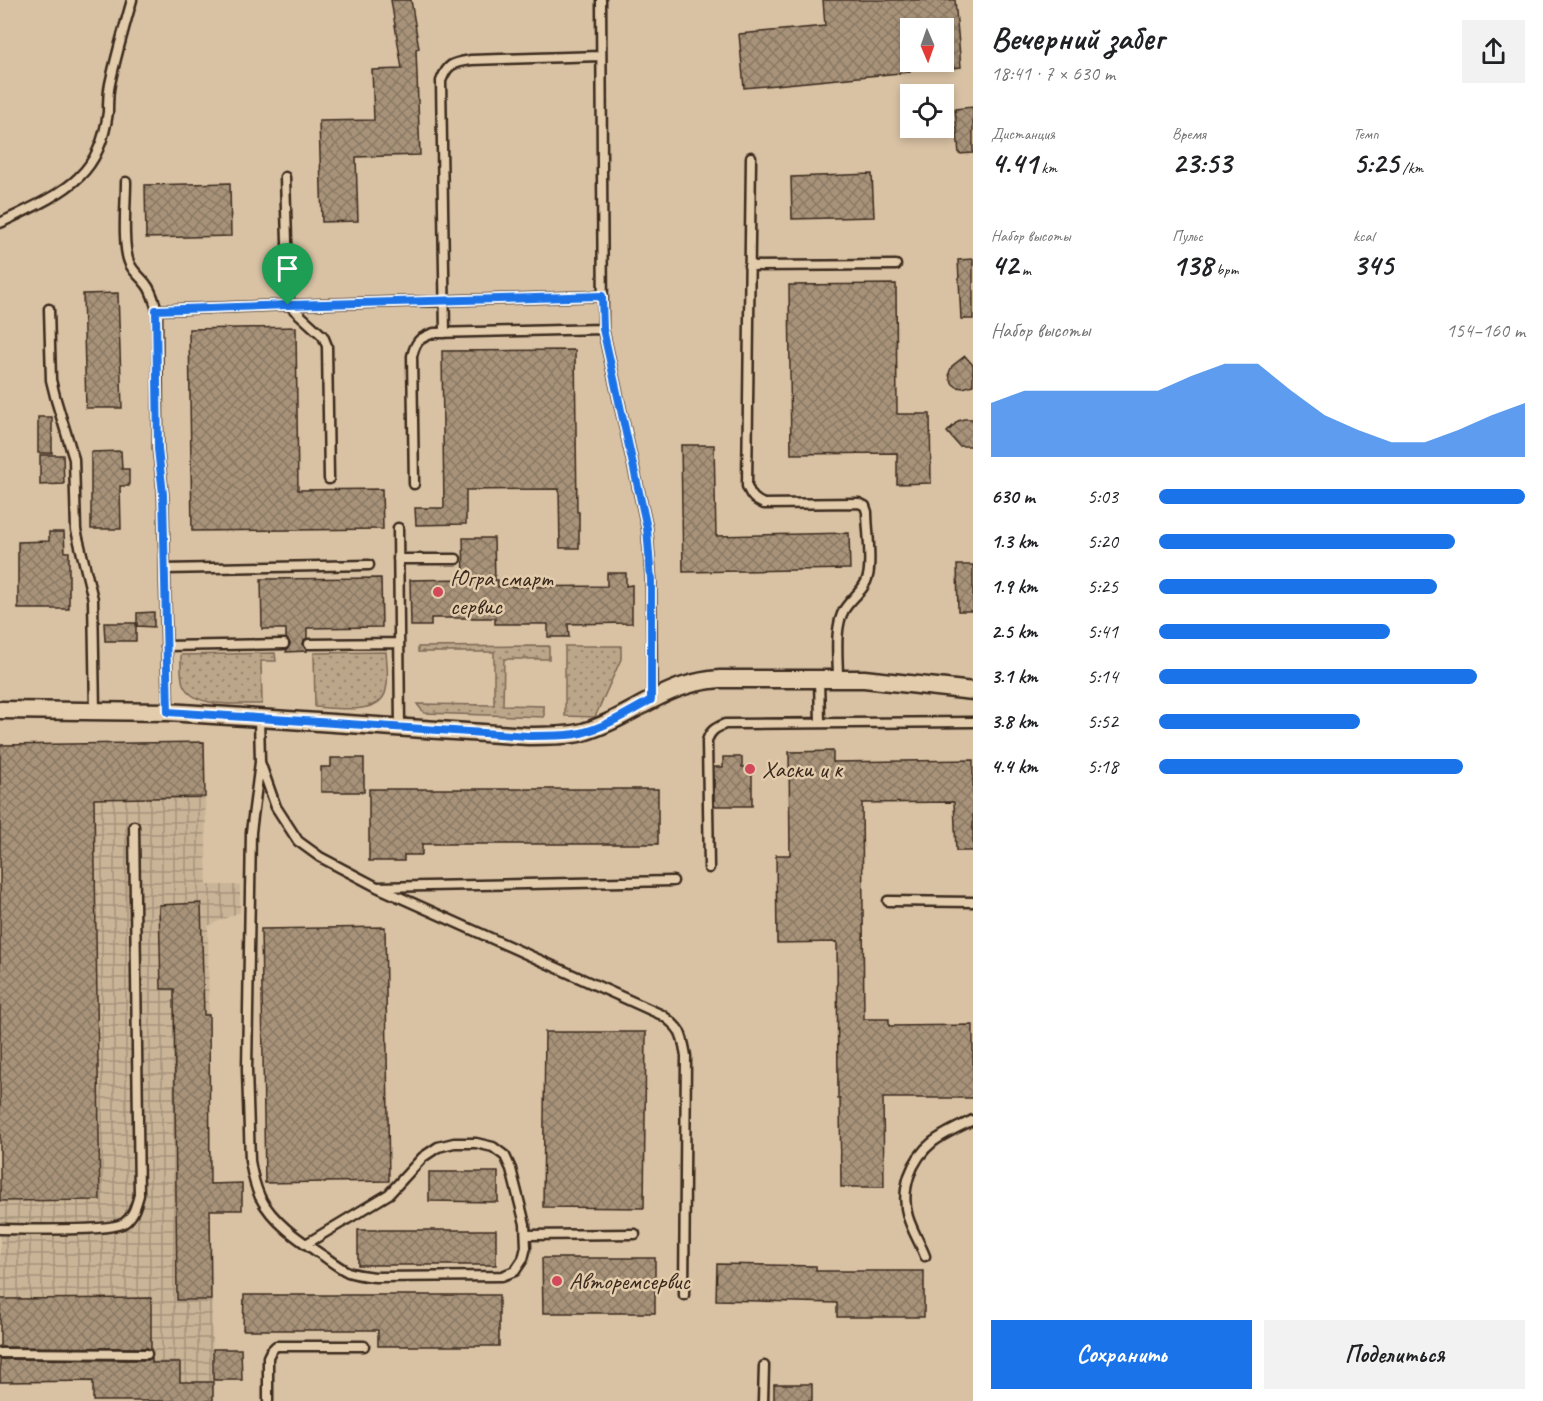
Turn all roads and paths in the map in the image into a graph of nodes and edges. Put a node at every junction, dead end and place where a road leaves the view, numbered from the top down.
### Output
1 (132, 0) edge
2 (601, 0) edge
3 (601, 56) junction
4 (751, 158) dead end
5 (285, 177) dead end
6 (126, 182) dead end
7 (0, 223) edge
8 (896, 265) dead end
9 (750, 266) junction
10 (602, 296) junction
11 (444, 300) junction
12 (288, 305) junction
13 (49, 309) dead end
14 (156, 310) junction
15 (603, 329) junction
16 (445, 333) junction
17 (329, 479) dead end
18 (414, 484) dead end
19 (398, 528) dead end
20 (398, 559) junction
21 (456, 559) dead end
22 (369, 565) dead end
23 (165, 569) junction
24 (399, 643) junction
25 (284, 644) dead end
26 (309, 644) dead end
27 (166, 646) junction
28 (819, 678) junction
29 (838, 678) junction
30 (973, 691) edge
31 (651, 700) junction
32 (0, 710) edge
33 (95, 711) junction
34 (168, 712) junction
35 (258, 717) junction
36 (973, 722) edge
37 (820, 723) junction
38 (399, 727) junction
39 (260, 762) junction
40 (134, 826) dead end
41 (709, 868) dead end
42 (673, 881) dead end
43 (377, 887) junction
44 (888, 901) dead end
45 (973, 902) edge
46 (973, 1120) edge
47 (0, 1229) edge
48 (635, 1234) dead end
49 (526, 1235) junction
50 (306, 1244) junction
51 (925, 1256) dead end
52 (684, 1295) dead end
53 (364, 1346) dead end
54 (0, 1353) edge
55 (147, 1354) dead end
56 (764, 1366) dead end
57 (268, 1401) edge
58 (763, 1401) edge

1 - 7 lane
2 - 3 lane
3 - 10 lane
3 - 11 lane
4 - 9 lane
5 - 12 lane
6 - 14 lane
8 - 9 lane
9 - 29 lane
10 - 11 lane
10 - 15 lane
11 - 12 lane
11 - 16 lane
12 - 14 lane
12 - 17 lane
13 - 33 lane
14 - 23 lane
15 - 16 lane
15 - 31 lane
16 - 18 lane
19 - 20 lane
20 - 21 lane
20 - 24 lane
22 - 23 lane
23 - 27 lane
24 - 26 lane
24 - 38 lane
25 - 27 lane
27 - 34 lane
28 - 29 street
28 - 31 street
28 - 37 lane
29 - 30 street
31 - 38 street
32 - 33 street
33 - 34 street
34 - 35 street
35 - 38 street
35 - 39 lane
36 - 37 lane
37 - 41 lane
39 - 43 lane
39 - 50 lane
40 - 47 lane
42 - 43 lane
43 - 52 lane
44 - 45 lane
46 - 51 lane
48 - 49 lane
49 - 50 lane
49 - 50 lane
53 - 57 lane
54 - 55 lane
56 - 58 lane

